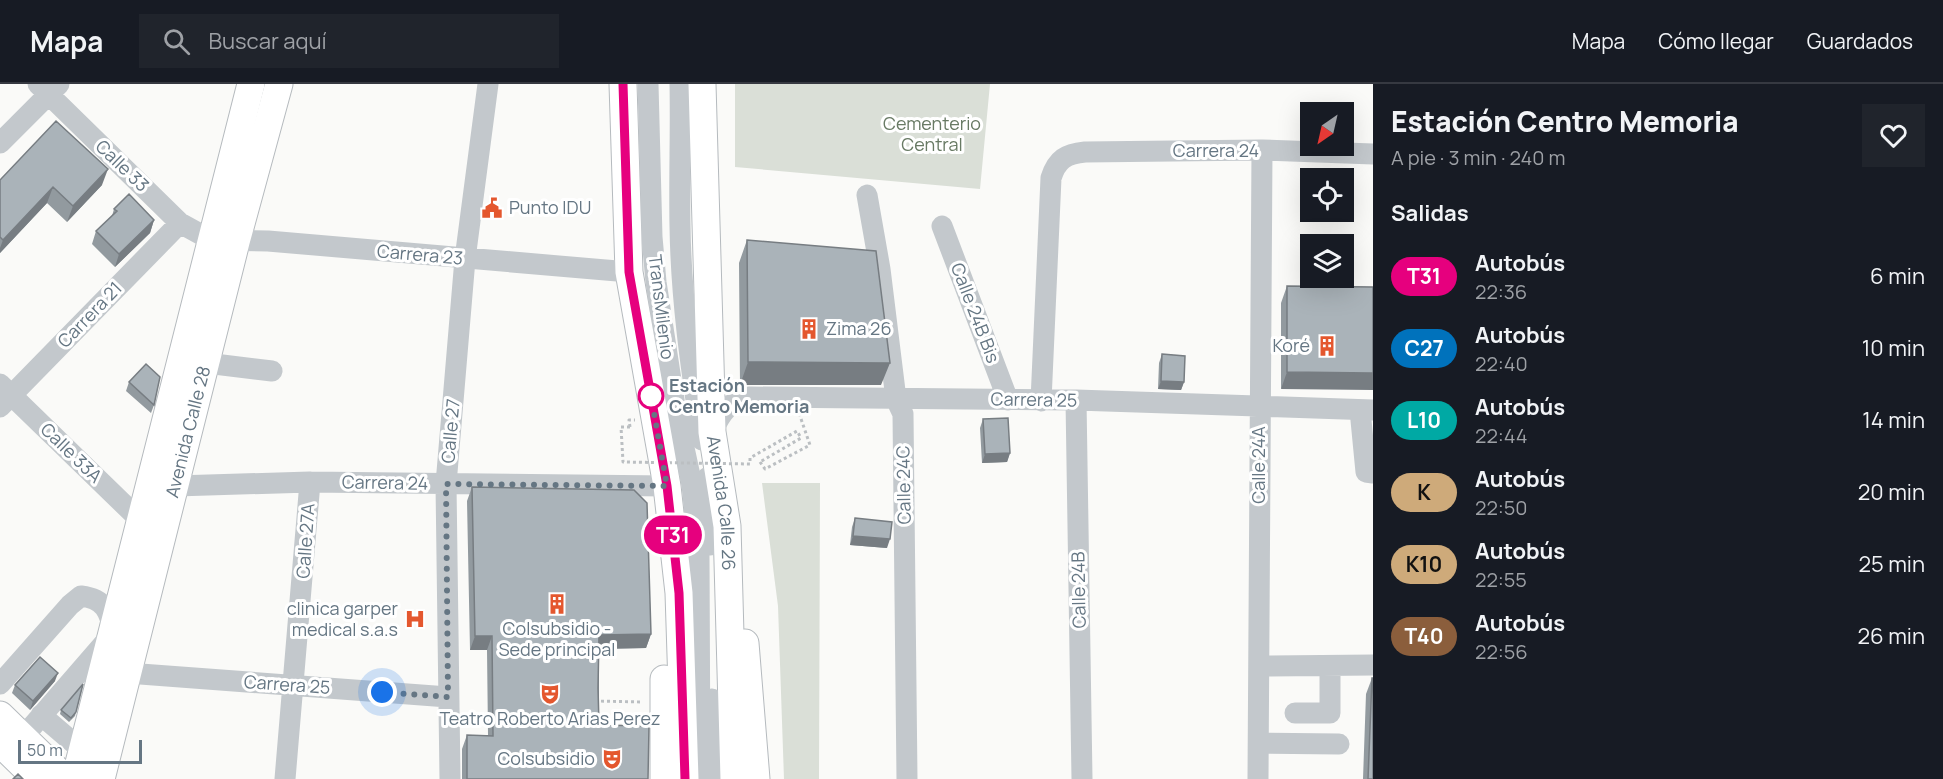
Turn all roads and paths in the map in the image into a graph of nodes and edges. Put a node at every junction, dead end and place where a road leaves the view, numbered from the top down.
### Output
1 (251, 84) edge
2 (279, 84) edge
3 (488, 84) edge
4 (623, 84) edge
5 (648, 84) edge
6 (681, 84) edge
7 (702, 84) edge
8 (49, 87) edge
9 (0, 143) edge
10 (1262, 150) junction
11 (1373, 154) edge
12 (867, 195) dead end
13 (180, 223) junction
14 (942, 226) dead end
15 (224, 241) junction
16 (465, 259) junction
17 (629, 272) junction
18 (206, 363) junction
19 (272, 371) dead end
20 (4, 396) edge
21 (789, 398) junction
22 (896, 399) junction
23 (1008, 400) junction
24 (1076, 400) junction
25 (1041, 401) junction
26 (1259, 408) junction
27 (1367, 410) edge
28 (630, 428) dead end
29 (712, 432) junction
30 (1369, 450) edge
31 (1373, 472) edge
32 (310, 482) junction
33 (446, 484) junction
34 (176, 486) junction
35 (667, 486) junction
36 (142, 522) junction
37 (727, 526) junction
38 (114, 632) junction
39 (1373, 665) edge
40 (1260, 666) junction
41 (1330, 666) junction
42 (127, 673) junction
43 (0, 684) edge
44 (85, 686) junction
45 (294, 686) junction
46 (448, 697) junction
47 (593, 701) edge
48 (650, 702) dead end
49 (1295, 714) dead end
50 (0, 715) edge
51 (41, 715) junction
52 (11, 740) edge
53 (1259, 743) junction
54 (74, 744) junction
55 (1339, 744) dead end
56 (37, 779) edge
57 (66, 779) edge
58 (75, 779) edge
59 (101, 779) edge
60 (285, 779) edge
61 (450, 779) edge
62 (664, 779) edge
63 (685, 779) edge
64 (700, 779) edge
65 (716, 779) edge
66 (734, 779) edge
67 (756, 779) edge
68 (907, 779) edge
69 (1082, 779) edge
70 (1258, 779) edge

1 - 15 main road, Avenida Calle 28
2 - 15 main road, Avenida Calle 28
3 - 16 street, Calle 27
4 - 17 main road
5 - 64 street, TransMilenio
6 - 65 street, TransMilenio
7 - 29 main road, Avenida Calle 26
8 - 9 street
8 - 13 street, Calle 33
10 - 11 street, Carrera 24
10 - 25 street, Carrera 24
10 - 26 street, Calle 24A
12 - 22 street, Calle 24C
13 - 15 street, Calle 33
13 - 20 street, Carrera 21
14 - 23 street, Calle 24B Bis
15 - 16 street, Carrera 23
15 - 18 main road, Avenida Calle 28
15 - 36 main road, Avenida Calle 28
16 - 17 street, Carrera 23
16 - 33 street, Calle 27
17 - 35 main road
18 - 19 street
18 - 34 main road, Avenida Calle 28
20 - 36 street, Calle 33A
21 - 22 street, Carrera 25
21 - 28 path, bridge
21 - 29 street, Carrera 25
22 - 23 street, Carrera 25
22 - 68 street, Calle 24C
23 - 25 street, Carrera 25
24 - 25 street, Carrera 25
24 - 26 street, Carrera 25
24 - 69 street, Calle 24B
26 - 27 street, Carrera 25
26 - 40 street, Calle 24A
27 - 30 street
29 - 37 main road, Avenida Calle 26
30 - 31 street
32 - 33 street, Carrera 24
32 - 34 street, Carrera 24
32 - 45 street, Calle 27A
33 - 35 street, Carrera 24
33 - 46 street, Calle 27
34 - 42 main road, Avenida Calle 28
35 - 62 main road
35 - 63 main road
36 - 38 main road, Avenida Calle 28
37 - 66 main road, Avenida Calle 26
37 - 67 main road
38 - 43 street
38 - 44 main road, Avenida Calle 28
39 - 41 street
40 - 41 street
40 - 53 street, Calle 24A
41 - 49 street
42 - 45 street, Carrera 25
42 - 59 main road, Avenida Calle 28
44 - 51 street
44 - 54 main road, Avenida Calle 28
45 - 46 street, Carrera 25
45 - 60 street, Calle 27A
46 - 61 street, Calle 27
47 - 48 path
50 - 52 main road
51 - 52 street
51 - 54 street
52 - 56 main road
52 - 57 main road
53 - 55 street
53 - 70 street, Calle 24A
54 - 58 main road, Avenida Calle 28

